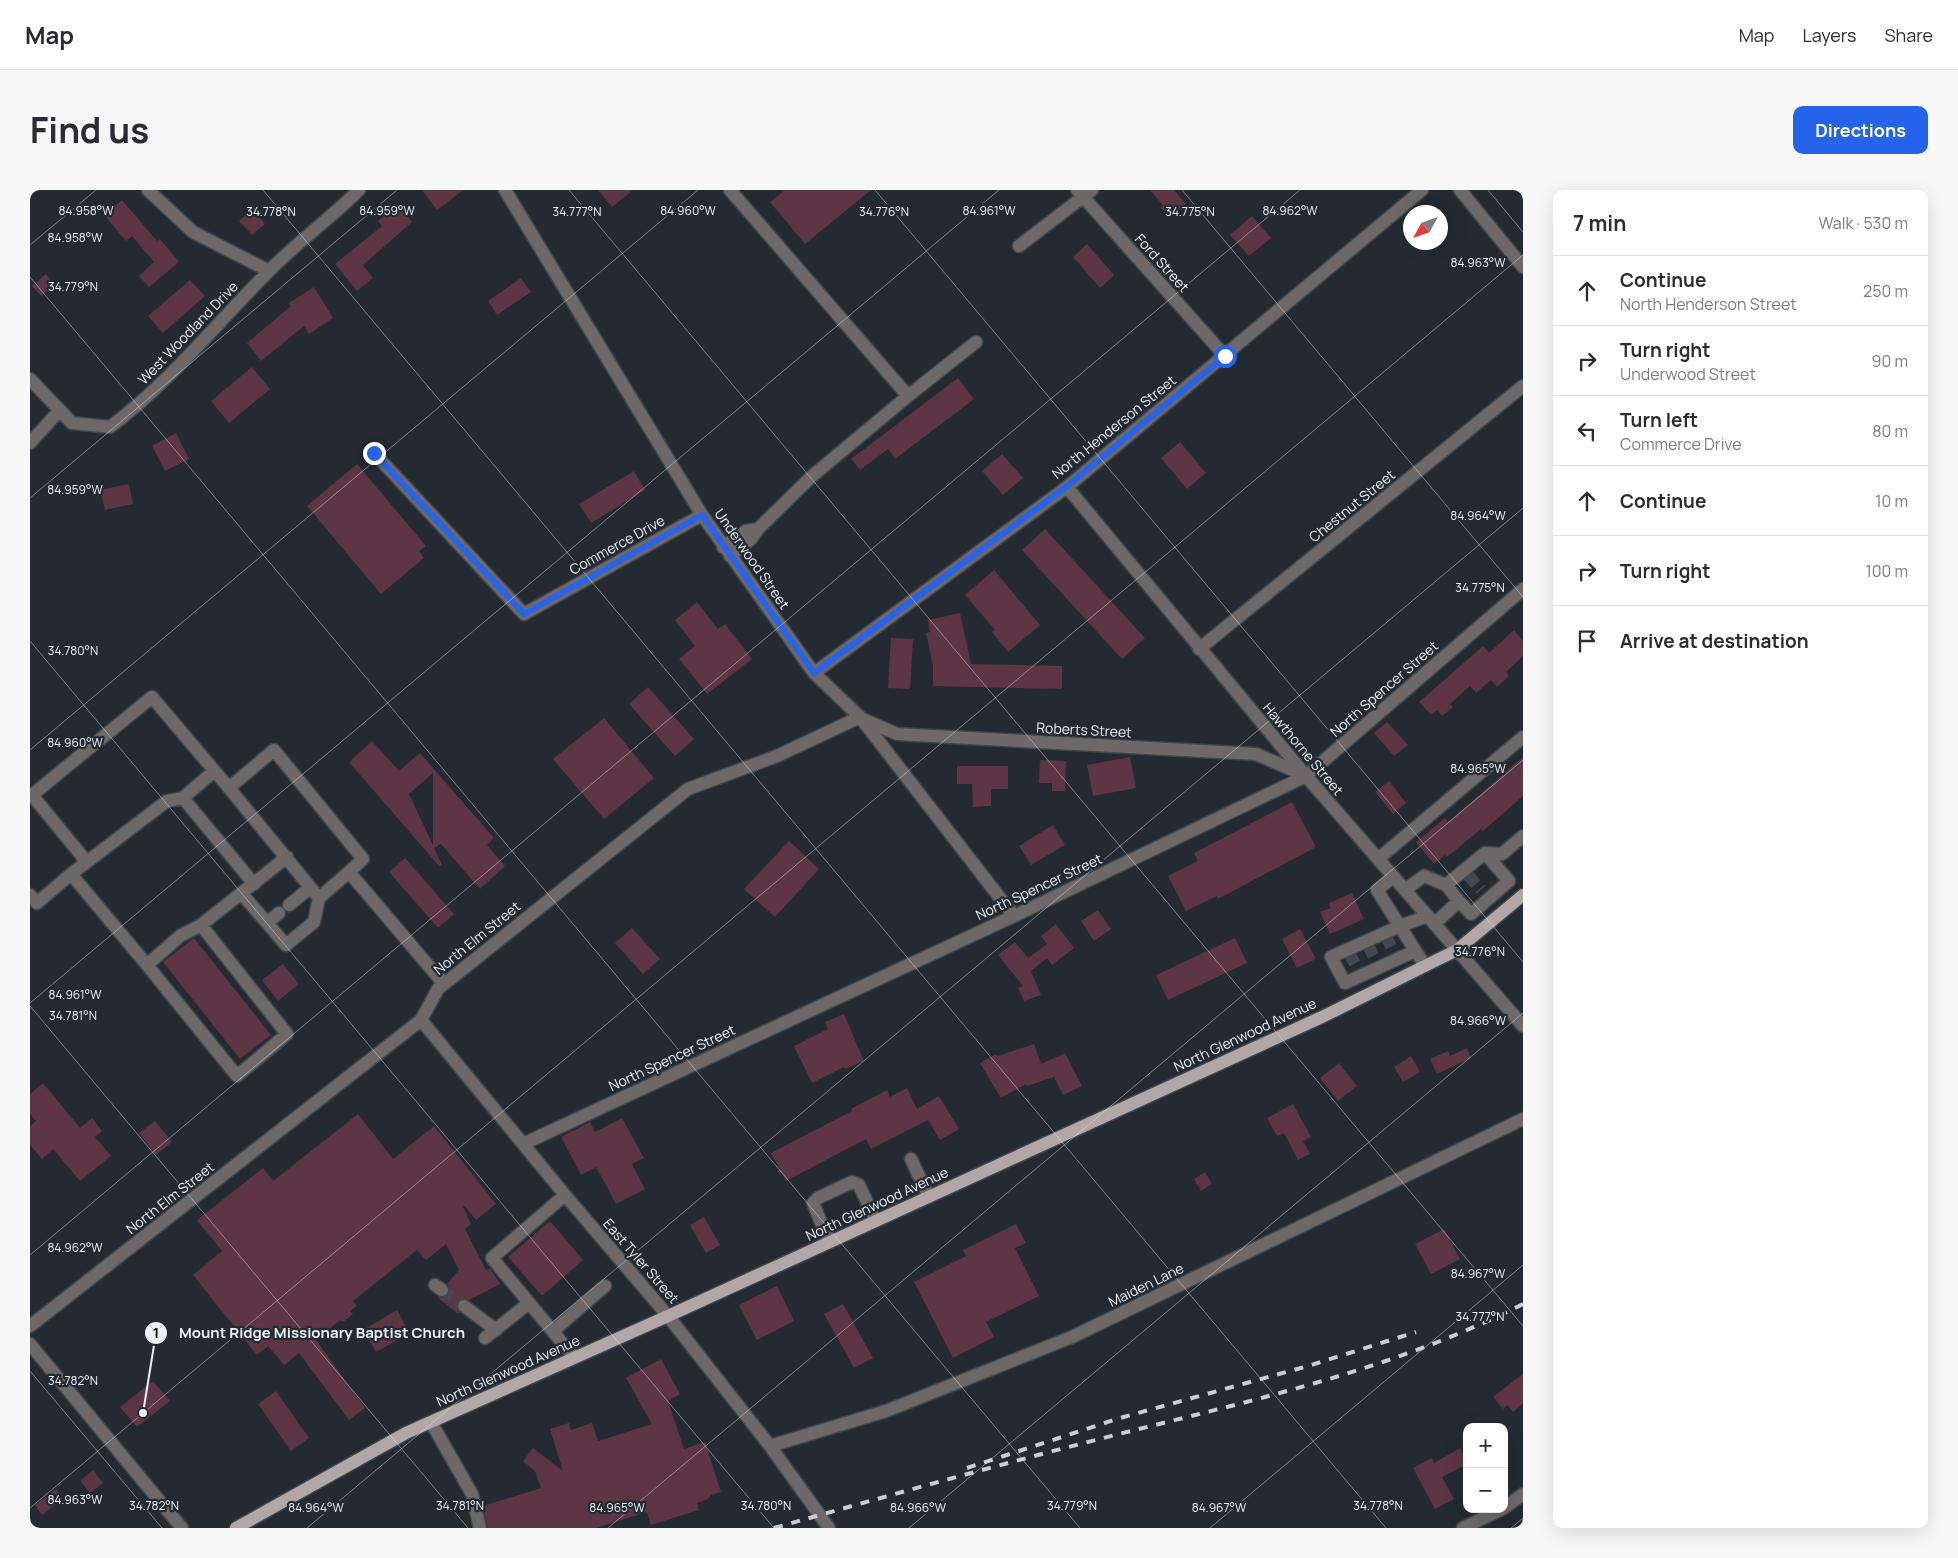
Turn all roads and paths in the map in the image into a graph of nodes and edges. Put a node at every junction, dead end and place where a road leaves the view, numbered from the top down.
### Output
1 (148, 190) edge
2 (359, 190) edge
3 (505, 190) edge
4 (730, 190) edge
5 (1422, 190) edge
6 (1460, 190) edge
7 (1084, 192) edge
8 (1020, 246) dead end
9 (1523, 268) edge
10 (268, 271) junction
11 (976, 342) dead end
12 (1225, 356) junction
13 (30, 379) edge
14 (1523, 386) edge
15 (908, 396) junction
16 (60, 410) junction
17 (30, 443) edge
18 (374, 453) dead end
19 (1066, 487) junction
20 (702, 515) junction
21 (727, 552) junction
22 (1523, 588) edge
23 (1199, 649) junction
24 (814, 673) junction
25 (860, 718) junction
26 (1523, 737) edge
27 (214, 771) junction
28 (1306, 776) junction
29 (229, 788) junction
30 (31, 795) edge
31 (183, 798) junction
32 (1523, 836) edge
33 (1484, 853) junction
34 (287, 857) junction
35 (1378, 860) junction
36 (86, 861) junction
37 (349, 872) junction
38 (71, 874) junction
39 (1393, 877) junction
40 (254, 884) junction
41 (1446, 885) junction
42 (310, 888) junction
43 (1500, 889) junction
44 (1405, 890) junction
45 (242, 894) junction
46 (30, 895) edge
47 (1523, 895) edge
48 (319, 898) junction
49 (1460, 901) junction
50 (289, 904) dead end
51 (1512, 904) junction
52 (1478, 908) junction
53 (279, 913) dead end
54 (1014, 916) junction
55 (1431, 920) junction
56 (1490, 922) junction
57 (267, 923) junction
58 (201, 925) junction
59 (1400, 926) junction
60 (1457, 950) junction
61 (1415, 951) junction
62 (147, 964) junction
63 (1425, 966) junction
64 (1357, 975) junction
65 (444, 984) junction
66 (1360, 998) junction
67 (421, 1020) junction
68 (1523, 1026) edge
69 (1523, 1119) edge
70 (523, 1144) junction
71 (912, 1159) dead end
72 (565, 1195) junction
73 (929, 1196) junction
74 (876, 1221) junction
75 (829, 1242) junction
76 (605, 1286) dead end
77 (529, 1303) junction
78 (464, 1306) tunnel mouth
79 (668, 1316) junction
80 (30, 1326) edge
81 (496, 1330) junction
82 (553, 1331) junction
83 (486, 1338) dead end
84 (30, 1344) edge
85 (574, 1357) junction
86 (431, 1422) junction
87 (770, 1446) junction
88 (1523, 1494) edge
89 (1508, 1505) edge
90 (1495, 1513) edge
91 (182, 1528) edge
92 (236, 1528) edge
93 (480, 1528) edge
94 (828, 1528) edge
95 (1463, 1528) edge

1 - 10 street
2 - 10 street, West Woodland Drive
3 - 20 street, Underwood Street
4 - 15 street
5 - 12 street, North Henderson Street
6 - 9 street
7 - 8 street
7 - 12 street, Ford Street
10 - 16 street, West Woodland Drive
11 - 15 street
12 - 19 street, North Henderson Street
13 - 16 street, West Woodland Drive
14 - 23 street, Chestnut Street
15 - 21 street
16 - 17 street
18 - 20 street, Commerce Drive
19 - 23 street, Hawthorne Street
19 - 24 street, North Henderson Street
20 - 21 street, Underwood Street
21 - 24 street, Underwood Street
22 - 28 street, North Spencer Street
23 - 28 street, Hawthorne Street
24 - 25 street, Underwood Street
25 - 28 street, Roberts Street
25 - 54 street, Underwood Street
25 - 65 street, North Elm Street
26 - 35 street
27 - 29 street
27 - 30 street
27 - 31 street
28 - 35 street, Hawthorne Street
28 - 54 street, North Spencer Street
29 - 34 street
29 - 37 street
30 - 36 street
31 - 36 street
31 - 40 street
32 - 33 street
33 - 41 street
33 - 43 street
34 - 40 street
34 - 42 street
35 - 39 street, Hawthorne Street
36 - 38 street
37 - 48 street
37 - 65 street
38 - 46 street
38 - 62 street
39 - 44 street, Hawthorne Street
39 - 59 street
40 - 45 street
41 - 44 street
41 - 49 street
42 - 48 street
42 - 50 street
43 - 51 street
43 - 52 street
44 - 55 street, Hawthorne Street
45 - 57 street
45 - 58 street
47 - 51 main road, North Glenwood Avenue
48 - 57 street
49 - 52 street
49 - 55 street
51 - 56 main road, North Glenwood Avenue
52 - 56 street
53 - 57 street
54 - 70 street, North Spencer Street
55 - 59 street
55 - 60 street, Hawthorne Street
56 - 60 main road, North Glenwood Avenue
58 - 62 street
58 - 62 street
59 - 61 street
59 - 64 street
60 - 63 main road, North Glenwood Avenue
60 - 68 street, Hawthorne Street
61 - 63 street
61 - 64 street
63 - 66 main road, North Glenwood Avenue
64 - 66 street
65 - 67 street, North Elm Street
66 - 73 main road, North Glenwood Avenue
67 - 70 street, East Tyler Street
67 - 80 street, North Elm Street
69 - 87 street, Maiden Lane
70 - 72 street, East Tyler Street
71 - 73 street
72 - 77 street
72 - 79 street, East Tyler Street
73 - 74 main road, North Glenwood Avenue
74 - 75 main road, North Glenwood Avenue
74 - 75 street
75 - 79 main road, North Glenwood Avenue
76 - 82 street
77 - 81 street
77 - 82 street
78 - 81 street
79 - 85 main road, North Glenwood Avenue
79 - 87 street, East Tyler Street
81 - 83 street
82 - 85 street
84 - 91 street
85 - 86 main road, North Glenwood Avenue
86 - 92 main road, North Glenwood Avenue
86 - 93 street
87 - 94 street, East Tyler Street
88 - 89 street
90 - 95 street

